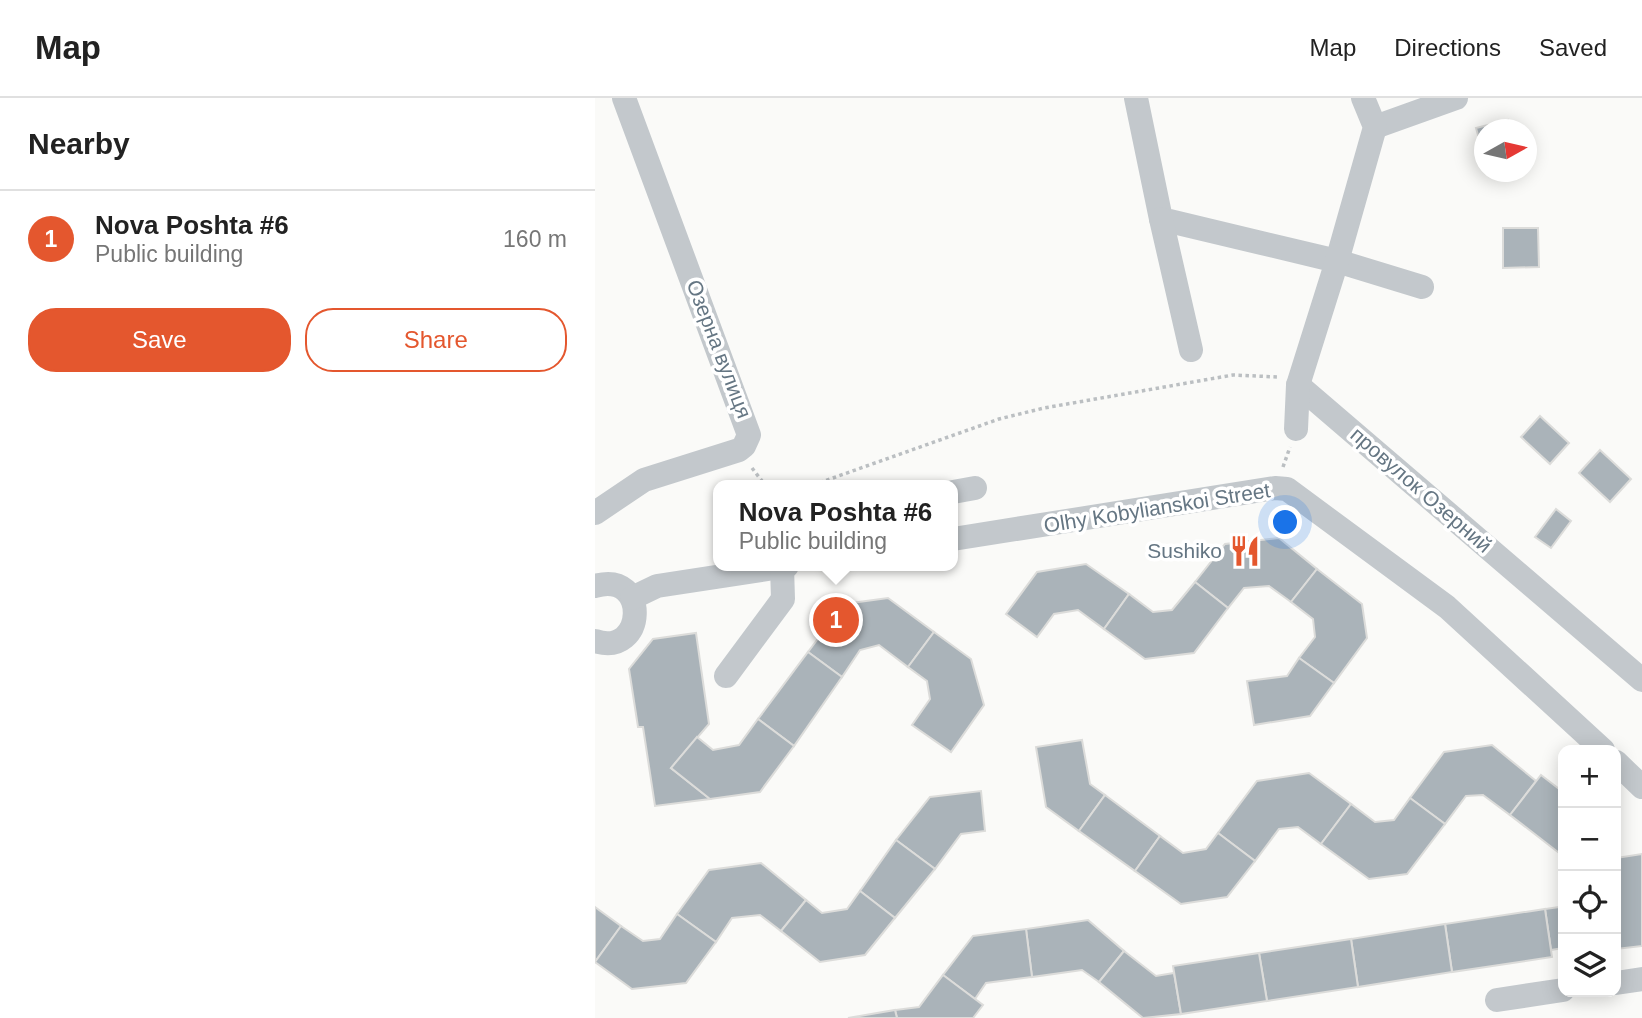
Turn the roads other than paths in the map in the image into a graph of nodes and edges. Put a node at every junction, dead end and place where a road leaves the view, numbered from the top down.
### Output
1 (624, 98) edge
2 (1136, 98) edge
3 (1363, 98) edge
4 (1455, 98) edge
5 (1374, 127) junction
6 (1161, 219) junction
7 (1337, 261) junction
8 (1422, 287) dead end
9 (1191, 349) dead end
10 (1298, 385) junction
11 (1296, 429) road end
12 (595, 513) edge
13 (958, 538) edge
14 (752, 571) edge
15 (778, 571) edge
16 (595, 586) edge
17 (632, 598) junction
18 (595, 641) edge
19 (726, 676) dead end
20 (1642, 680) edge
21 (1597, 745) edge
22 (1621, 767) edge
23 (1642, 787) edge
24 (1642, 979) edge
25 (1621, 982) edge
26 (1558, 991) edge
27 (1497, 1000) dead end

1 - 12 street, Озерна вулиця
2 - 6 street
3 - 5 street
4 - 5 street
5 - 7 street
6 - 7 street
6 - 9 street
7 - 8 street
7 - 10 street
10 - 11 street
10 - 20 street, провулок Озерний
13 - 21 street, Olhy Kobylianskoi Street
14 - 17 street
15 - 19 street
16 - 17 street
17 - 18 street
22 - 23 street
24 - 25 street
26 - 27 street

